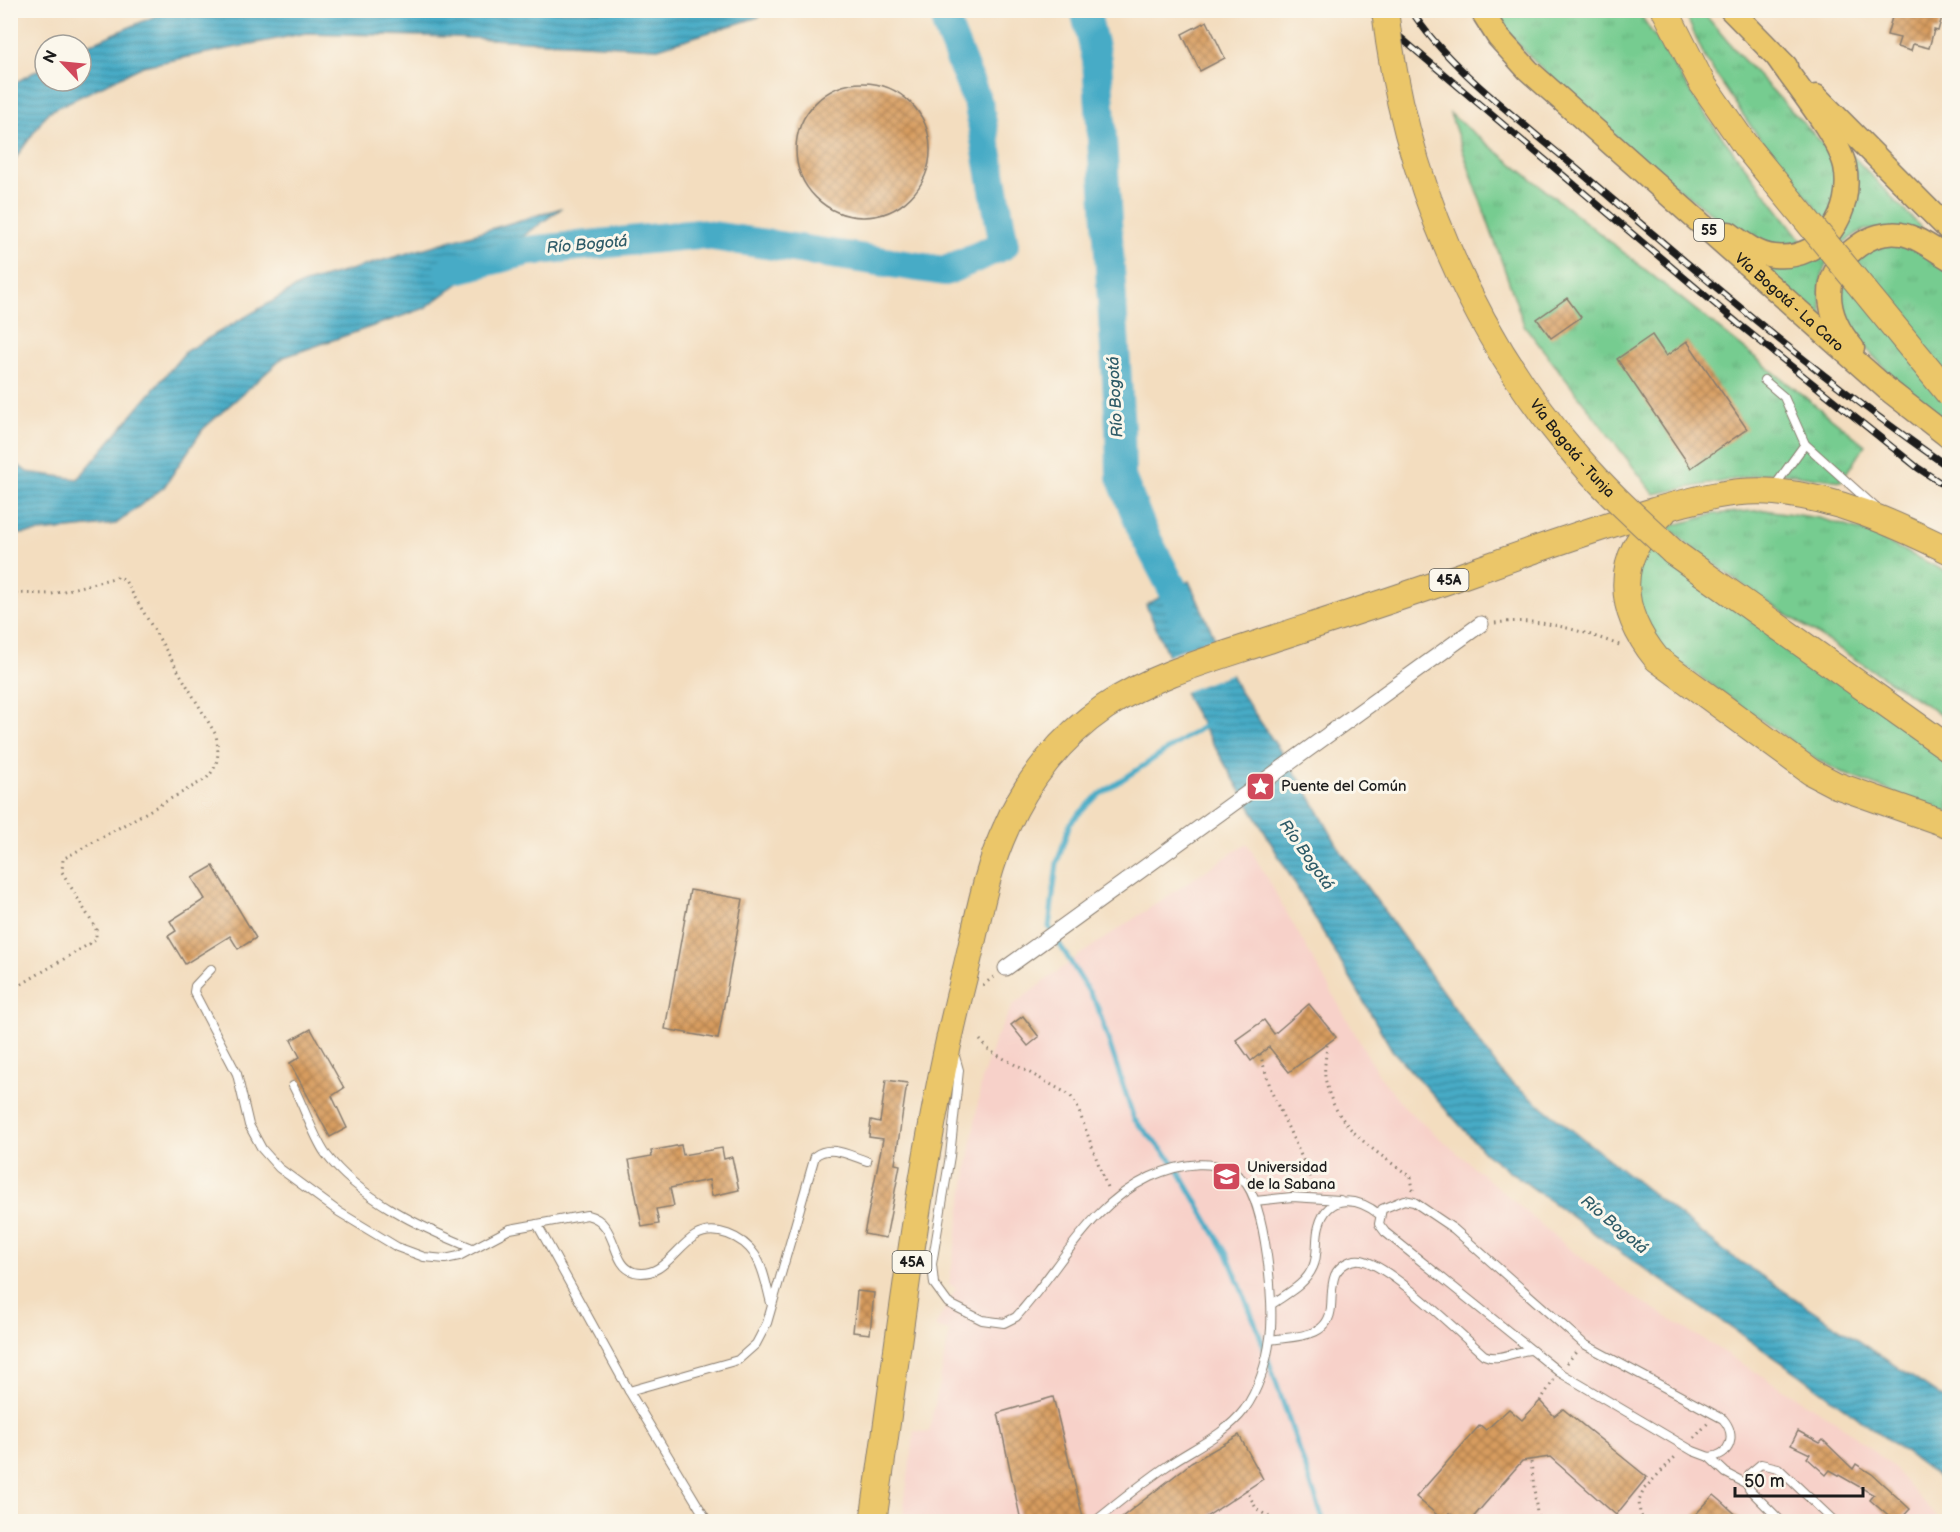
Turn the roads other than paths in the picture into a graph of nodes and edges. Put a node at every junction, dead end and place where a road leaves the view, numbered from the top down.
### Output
1 (1385, 10) edge
2 (1481, 10) edge
3 (1665, 10) edge
4 (1731, 10) edge
5 (1777, 57) junction
6 (1607, 139) junction
7 (1950, 231) edge
8 (1950, 259) edge
9 (1764, 380) dead end
10 (1887, 389) junction
11 (1950, 395) edge
12 (1950, 438) edge
13 (1805, 444) junction
14 (1771, 491) junction
15 (1670, 507) junction
16 (1892, 522) junction
17 (1950, 551) edge
18 (1481, 624) road end
19 (1944, 743) edge
20 (1950, 825) edge
21 (211, 969) dead end
22 (1006, 969) dead end
23 (950, 1034) junction
24 (293, 1086) dead end
25 (867, 1161) dead end
26 (1344, 1200) junction
27 (1255, 1201) junction
28 (1380, 1215) junction
29 (537, 1224) junction
30 (472, 1248) junction
31 (771, 1303) junction
32 (1272, 1304) junction
33 (1269, 1343) junction
34 (1531, 1350) junction
35 (629, 1391) junction
36 (1708, 1457) junction
37 (1747, 1484) junction
38 (708, 1521) edge
39 (873, 1521) edge
40 (1095, 1521) edge
41 (1782, 1521) edge
42 (1835, 1521) edge

1 - 19 highway, Vía Bogotá - Tunja, bridge
2 - 6 main road, Vía Bogotá - La Caro / 55
3 - 11 highway, bridge
4 - 5 main road
5 - 6 main road
5 - 7 main road
6 - 10 main road, Vía Bogotá - La Caro / 55
8 - 10 main road
9 - 13 lane
10 - 12 main road, Vía Bogotá - La Caro / 55
13 - 14 lane
13 - 16 lane
14 - 15 highway, 45A
14 - 16 highway, 45A
15 - 20 highway
15 - 23 highway, 45A
16 - 17 highway, 45A
18 - 22 street
21 - 30 lane
23 - 27 lane
23 - 39 highway, 45A
24 - 30 lane
25 - 31 lane
26 - 27 lane
26 - 28 lane
26 - 32 lane
27 - 32 lane
28 - 34 lane
28 - 36 lane
29 - 30 lane
29 - 31 lane
29 - 35 lane
31 - 35 lane
32 - 33 lane
33 - 34 lane
33 - 40 lane
34 - 36 lane
35 - 38 lane
36 - 37 lane
37 - 41 lane
37 - 42 lane

